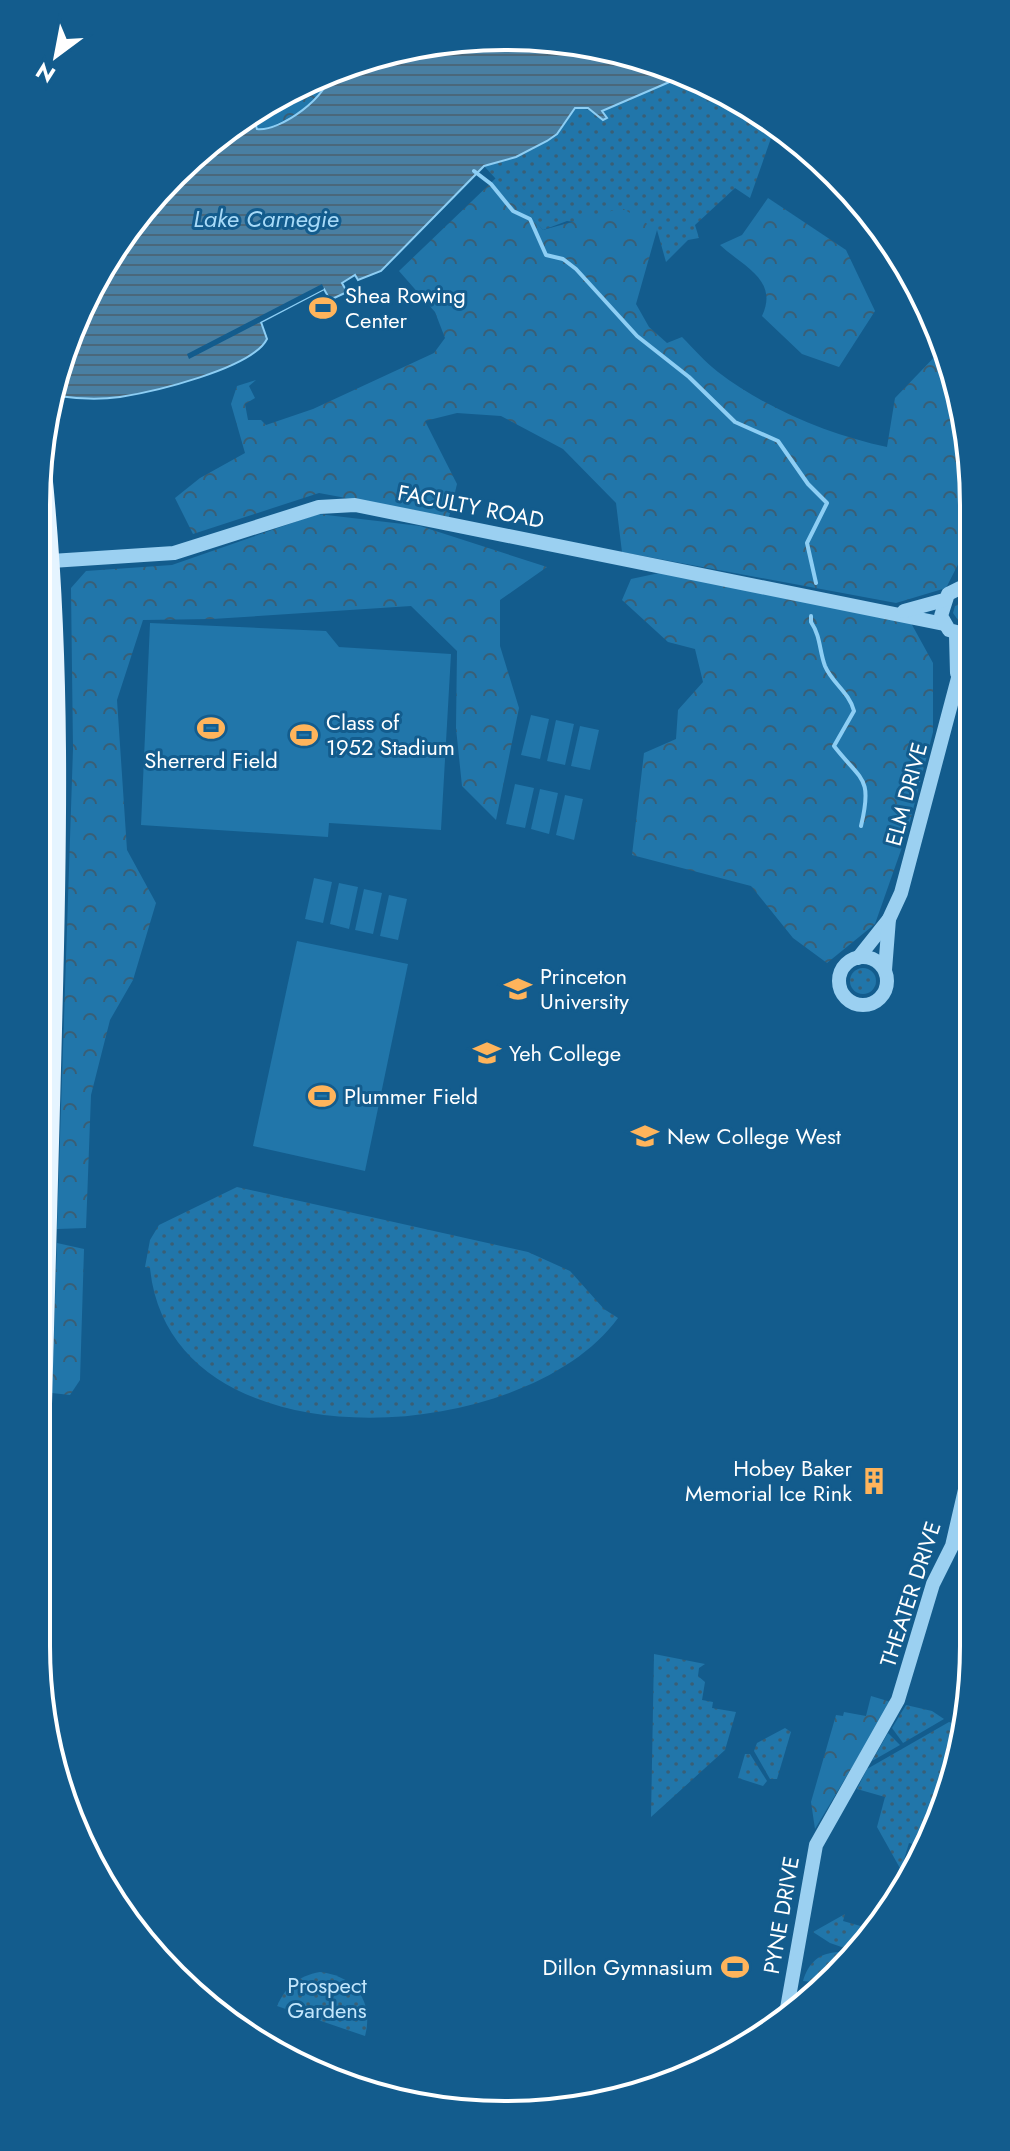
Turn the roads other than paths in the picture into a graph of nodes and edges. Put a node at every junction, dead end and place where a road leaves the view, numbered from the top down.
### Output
1 (50, 560) edge
2 (960, 589) edge
3 (944, 600) junction
4 (899, 612) junction
5 (50, 624) edge
6 (944, 624) junction
7 (960, 634) edge
8 (960, 661) edge
9 (960, 673) edge
10 (958, 678) junction
11 (889, 919) junction
12 (858, 958) junction
13 (885, 970) junction
14 (50, 1104) edge
15 (960, 1511) edge
16 (898, 1700) joint
17 (788, 2002) edge

1 - 4 street, FACULTY ROAD
2 - 3 street, FACULTY ROAD
3 - 4 street, FACULTY ROAD
3 - 6 street
4 - 6 street, FACULTY ROAD
5 - 14 main road
6 - 7 street
8 - 10 street, ELM DRIVE
9 - 10 street, ELM DRIVE
10 - 11 street, ELM DRIVE
11 - 12 street, ELM DRIVE
11 - 13 street, ELM DRIVE
12 - 13 street
12 - 13 street
15 - 16 street, THEATER DRIVE
16 - 17 street, PYNE DRIVE

